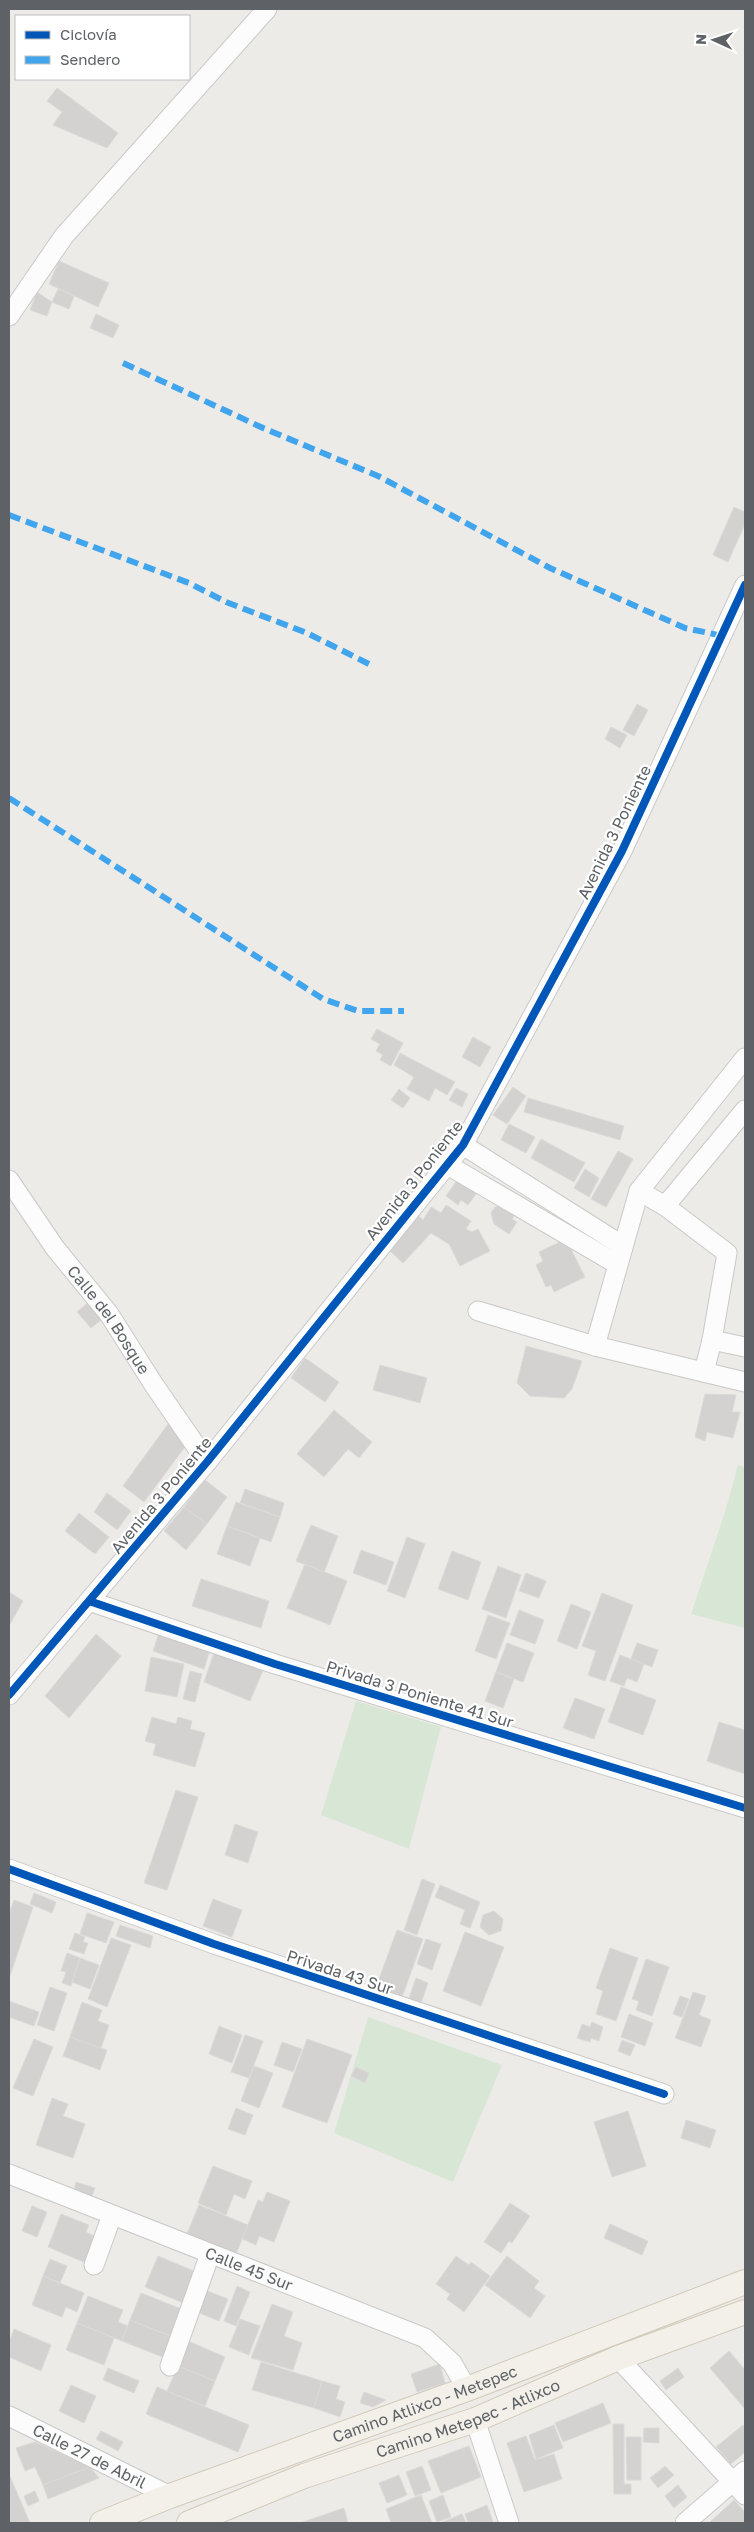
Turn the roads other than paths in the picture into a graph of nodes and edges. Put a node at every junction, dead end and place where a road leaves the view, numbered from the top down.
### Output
1 (267, 9) edge
2 (9, 316) edge
3 (745, 584) edge
4 (745, 1058) edge
5 (745, 1110) edge
6 (463, 1145) junction
7 (446, 1164) junction
8 (9, 1180) edge
9 (639, 1191) junction
10 (665, 1206) junction
11 (623, 1246) junction
12 (617, 1264) junction
13 (478, 1311) dead end
14 (712, 1340) junction
15 (595, 1346) junction
16 (745, 1348) edge
17 (704, 1372) junction
18 (745, 1382) edge
19 (207, 1462) junction
20 (89, 1601) junction
21 (9, 1695) edge
22 (745, 1808) edge
23 (9, 1869) edge
24 (664, 2094) dead end
25 (9, 2174) edge
26 (112, 2216) junction
27 (210, 2254) junction
28 (94, 2264) dead end
29 (745, 2282) edge
30 (745, 2312) edge
31 (618, 2358) junction
32 (170, 2366) dead end
33 (467, 2389) junction
34 (13, 2421) edge
35 (477, 2427) junction
36 (741, 2483) edge
37 (170, 2496) junction
38 (102, 2523) edge
39 (189, 2523) edge
40 (509, 2523) edge
41 (685, 2523) edge

1 - 2 street
3 - 6 street, Avenida 3 Poniente
4 - 9 street
5 - 10 street
6 - 7 street, Avenida 3 Poniente
6 - 11 street
7 - 12 street
7 - 19 street, Avenida 3 Poniente
8 - 19 street, Calle del Bosque
9 - 10 street
9 - 11 street
10 - 14 street
11 - 12 street
12 - 15 street
13 - 15 street
14 - 16 street
14 - 17 street
15 - 17 street
17 - 18 street
19 - 20 street, Avenida 3 Poniente
20 - 21 street, Avenida 3 Poniente
20 - 22 street, Privada 3 Poniente 41 Sur
23 - 24 street, Privada 43 Sur
25 - 26 street, Calle 45 Sur
26 - 27 street, Calle 45 Sur
26 - 28 street
27 - 32 street
27 - 33 street, Calle 45 Sur
29 - 33 main road, Camino Atlixco - Metepec
30 - 31 main road, Camino Metepec - Atlixco
31 - 35 main road, Camino Metepec - Atlixco
31 - 36 street
33 - 37 main road, Camino Atlixco - Metepec
34 - 37 street, Calle 27 de Abril
35 - 39 main road, Camino Metepec - Atlixco
35 - 40 street
36 - 41 street
37 - 38 main road, Camino Atlixco - Metepec

